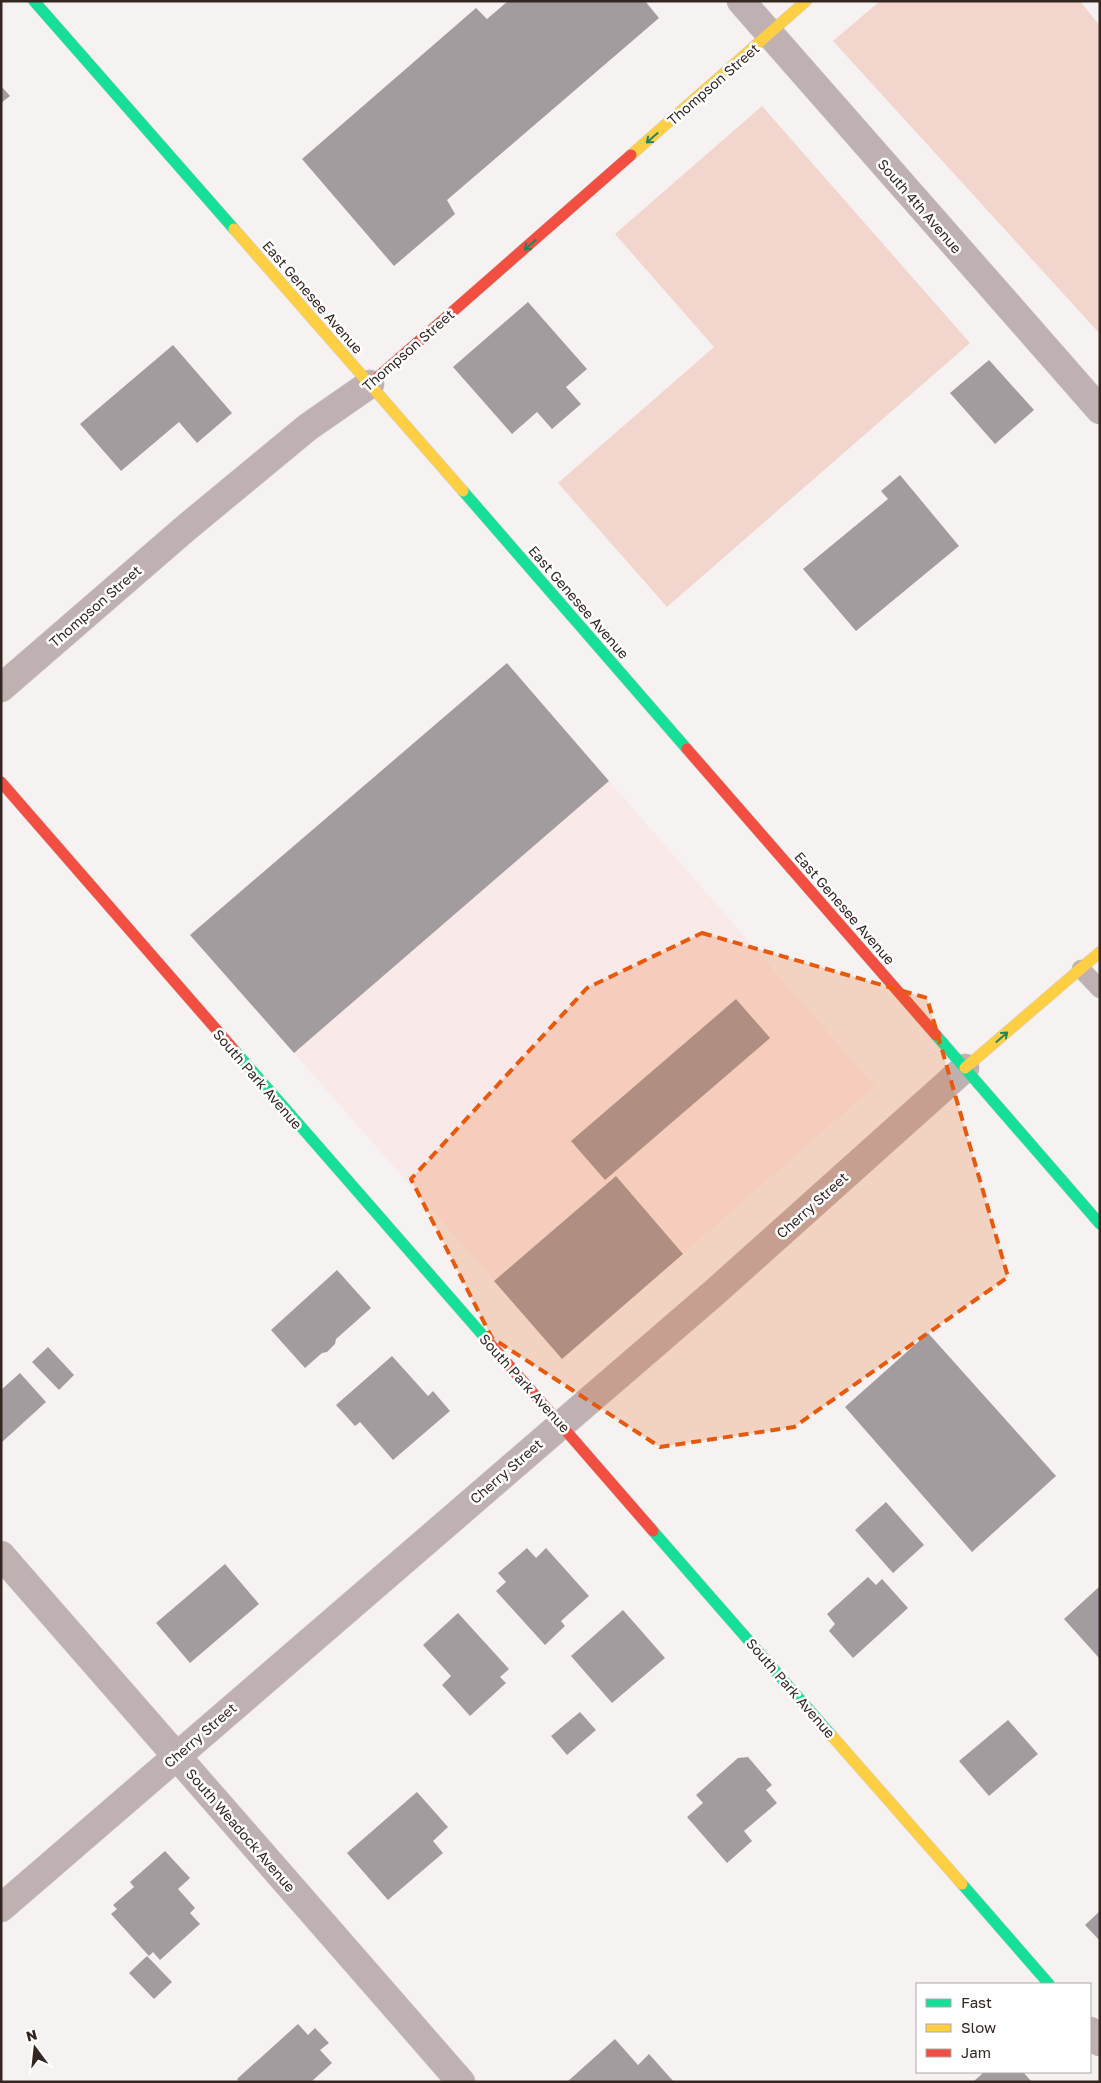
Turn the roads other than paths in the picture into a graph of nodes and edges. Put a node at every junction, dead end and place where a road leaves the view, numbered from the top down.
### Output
1 (34, 1) edge
2 (741, 1) edge
3 (806, 1) edge
4 (770, 35) junction
5 (370, 384) junction
6 (1100, 410) edge
7 (1, 688) edge
8 (1, 782) edge
9 (1100, 952) edge
10 (1081, 969) junction
11 (1100, 990) edge
12 (965, 1068) junction
13 (1096, 1211) edge
14 (561, 1424) junction
15 (1, 1555) edge
16 (176, 1755) junction
17 (1, 1908) edge
18 (1048, 1983) edge
19 (1091, 2032) edge
20 (1100, 2042) edge
21 (461, 2082) edge

1 - 5 street, East Genesee Avenue
2 - 4 street, South 4th Avenue
3 - 4 street, Thompson Street
4 -> 5 street, Thompson Street
4 - 6 street, South 4th Avenue
5 - 7 street, Thompson Street
5 - 12 street, East Genesee Avenue
8 - 14 street, South Park Avenue
9 - 10 street, Cherry Street
10 - 11 lane
12 -> 10 street, Cherry Street
12 - 13 street, East Genesee Avenue
12 - 14 street, Cherry Street
14 - 16 street, Cherry Street
14 - 18 street, South Park Avenue
15 - 16 street, South Weadock Avenue
16 - 17 street, Cherry Street
16 - 21 street, South Weadock Avenue
19 - 20 street

